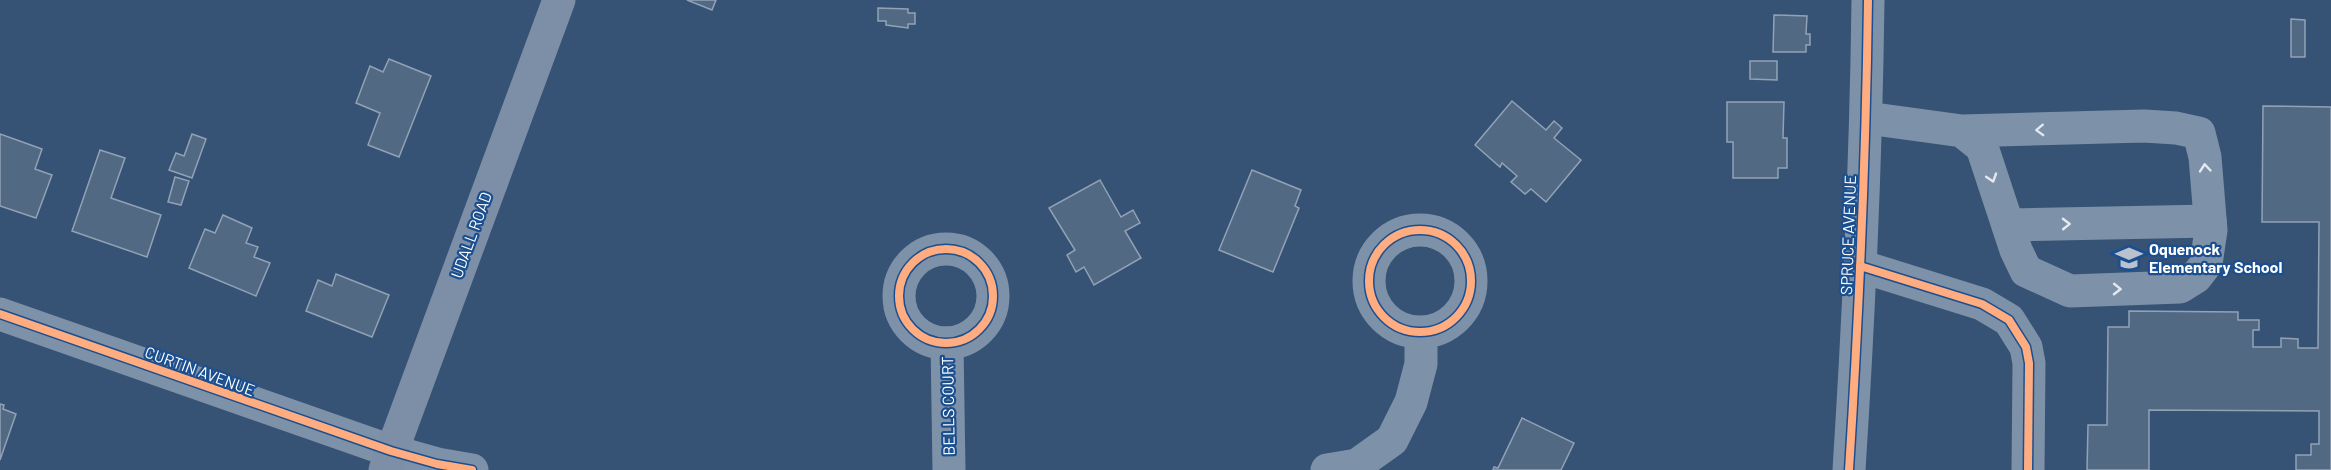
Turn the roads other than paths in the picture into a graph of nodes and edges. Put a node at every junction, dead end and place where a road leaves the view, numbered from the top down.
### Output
1 (559, 0) edge
2 (1868, 0) edge
3 (1867, 118) junction
4 (1962, 131) junction
5 (2210, 221) junction
6 (2008, 225) junction
7 (1860, 266) junction
8 (0, 314) edge
9 (1421, 333) dead end
10 (947, 343) dead end
11 (388, 461) edge
12 (472, 470) edge
13 (949, 470) edge
14 (1327, 470) edge
15 (1849, 470) edge
16 (2028, 470) edge

1 - 11 main road, UDALL ROAD
2 - 3 street, SPRUCE AVENUE
3 - 4 street
3 - 7 street, SPRUCE AVENUE
5 -> 4 street
4 -> 6 street
6 -> 5 street
6 -> 5 street
7 - 15 street, SPRUCE AVENUE
7 - 16 street
8 - 11 street, CURTIN AVENUE
9 - 14 street
10 - 13 street, BELLS COURT
11 - 12 street, CURTIN AVENUE

